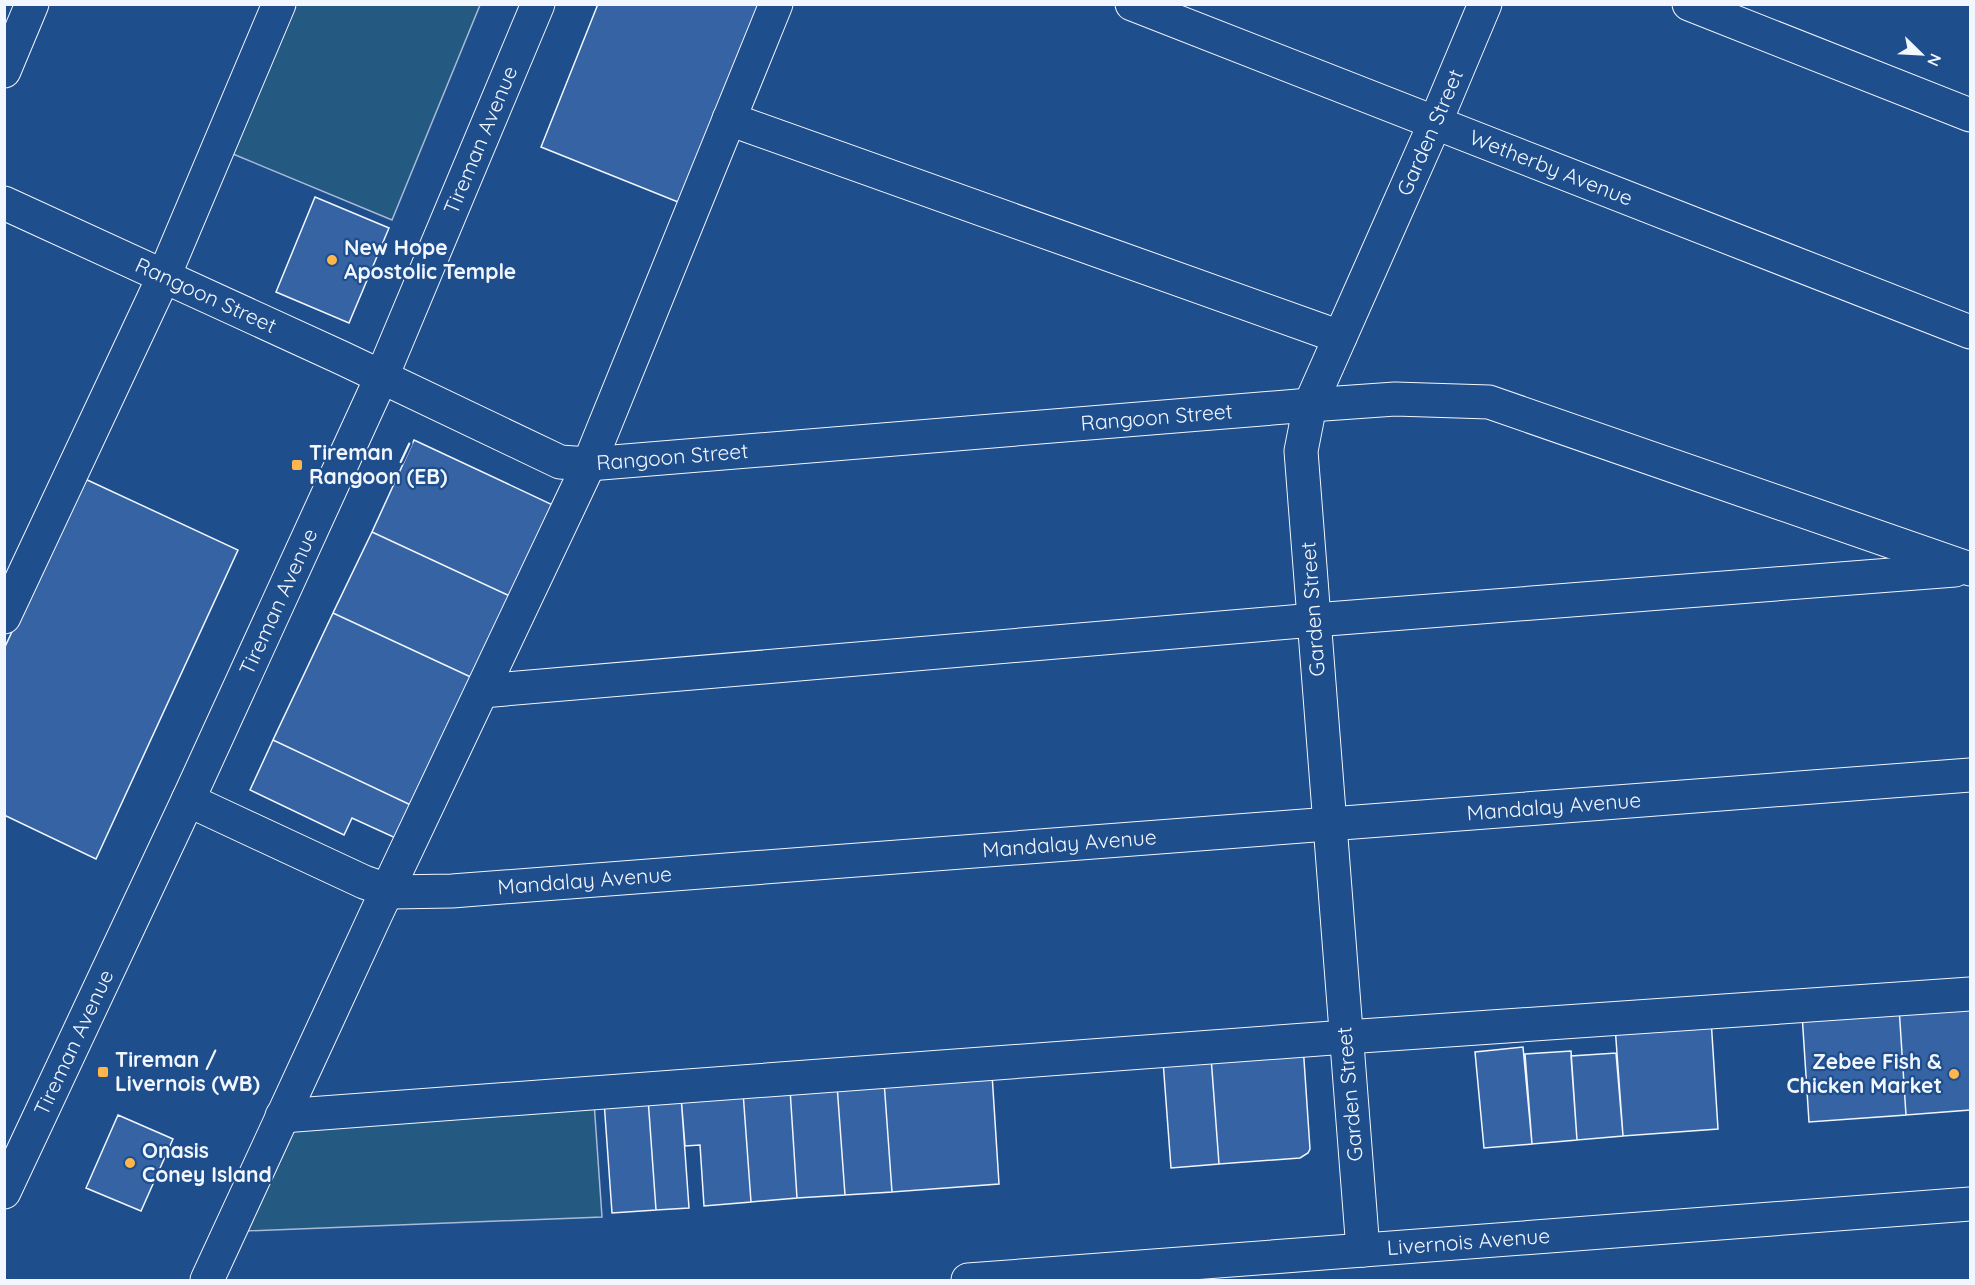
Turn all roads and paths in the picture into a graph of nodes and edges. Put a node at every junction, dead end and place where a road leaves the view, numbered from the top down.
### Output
1 (32, 4) edge
2 (279, 4) edge
3 (538, 4) edge
4 (776, 4) edge
5 (1132, 4) edge
6 (1485, 4) edge
7 (1689, 4) edge
8 (4, 71) edge
9 (1971, 115) edge
10 (729, 119) junction
11 (1435, 123) junction
12 (4, 203) edge
13 (164, 276) junction
14 (1971, 332) edge
15 (1340, 337) junction
16 (382, 376) junction
17 (1310, 405) junction
18 (589, 464) junction
19 (1970, 569) edge
20 (4, 616) edge
21 (1314, 620) junction
22 (482, 691) junction
23 (1971, 775) edge
24 (188, 800) junction
25 (1330, 823) junction
26 (388, 891) junction
27 (1971, 994) edge
28 (1346, 1037) junction
29 (282, 1116) junction
30 (4, 1192) edge
31 (1971, 1204) edge
32 (1363, 1250) junction
33 (207, 1281) edge
34 (968, 1281) edge

1 - 8 street
2 - 13 street
3 - 16 street, Tireman Avenue
4 - 10 street
5 - 11 street, Wetherby Avenue
6 - 11 street, Garden Street
7 - 9 street
10 - 15 street
10 - 18 street
11 - 14 street, Wetherby Avenue
11 - 15 street, Garden Street
12 - 13 street, Rangoon Street
13 - 16 street, Rangoon Street
13 - 20 street
15 - 17 street, Garden Street
16 - 18 street, Rangoon Street
16 - 24 street, Tireman Avenue
17 - 18 street, Rangoon Street
17 - 19 street, Rangoon Street
17 - 21 street, Garden Street
18 - 22 street
19 - 21 street
21 - 22 street
21 - 25 street, Garden Street
22 - 26 street
23 - 25 street, Mandalay Avenue
24 - 26 street, Mandalay Avenue
24 - 30 street, Tireman Avenue
25 - 26 street, Mandalay Avenue
25 - 28 street, Garden Street
26 - 29 street
27 - 28 street
28 - 29 street
28 - 32 street, Garden Street
29 - 33 street
31 - 32 street, Livernois Avenue
32 - 34 street, Livernois Avenue

